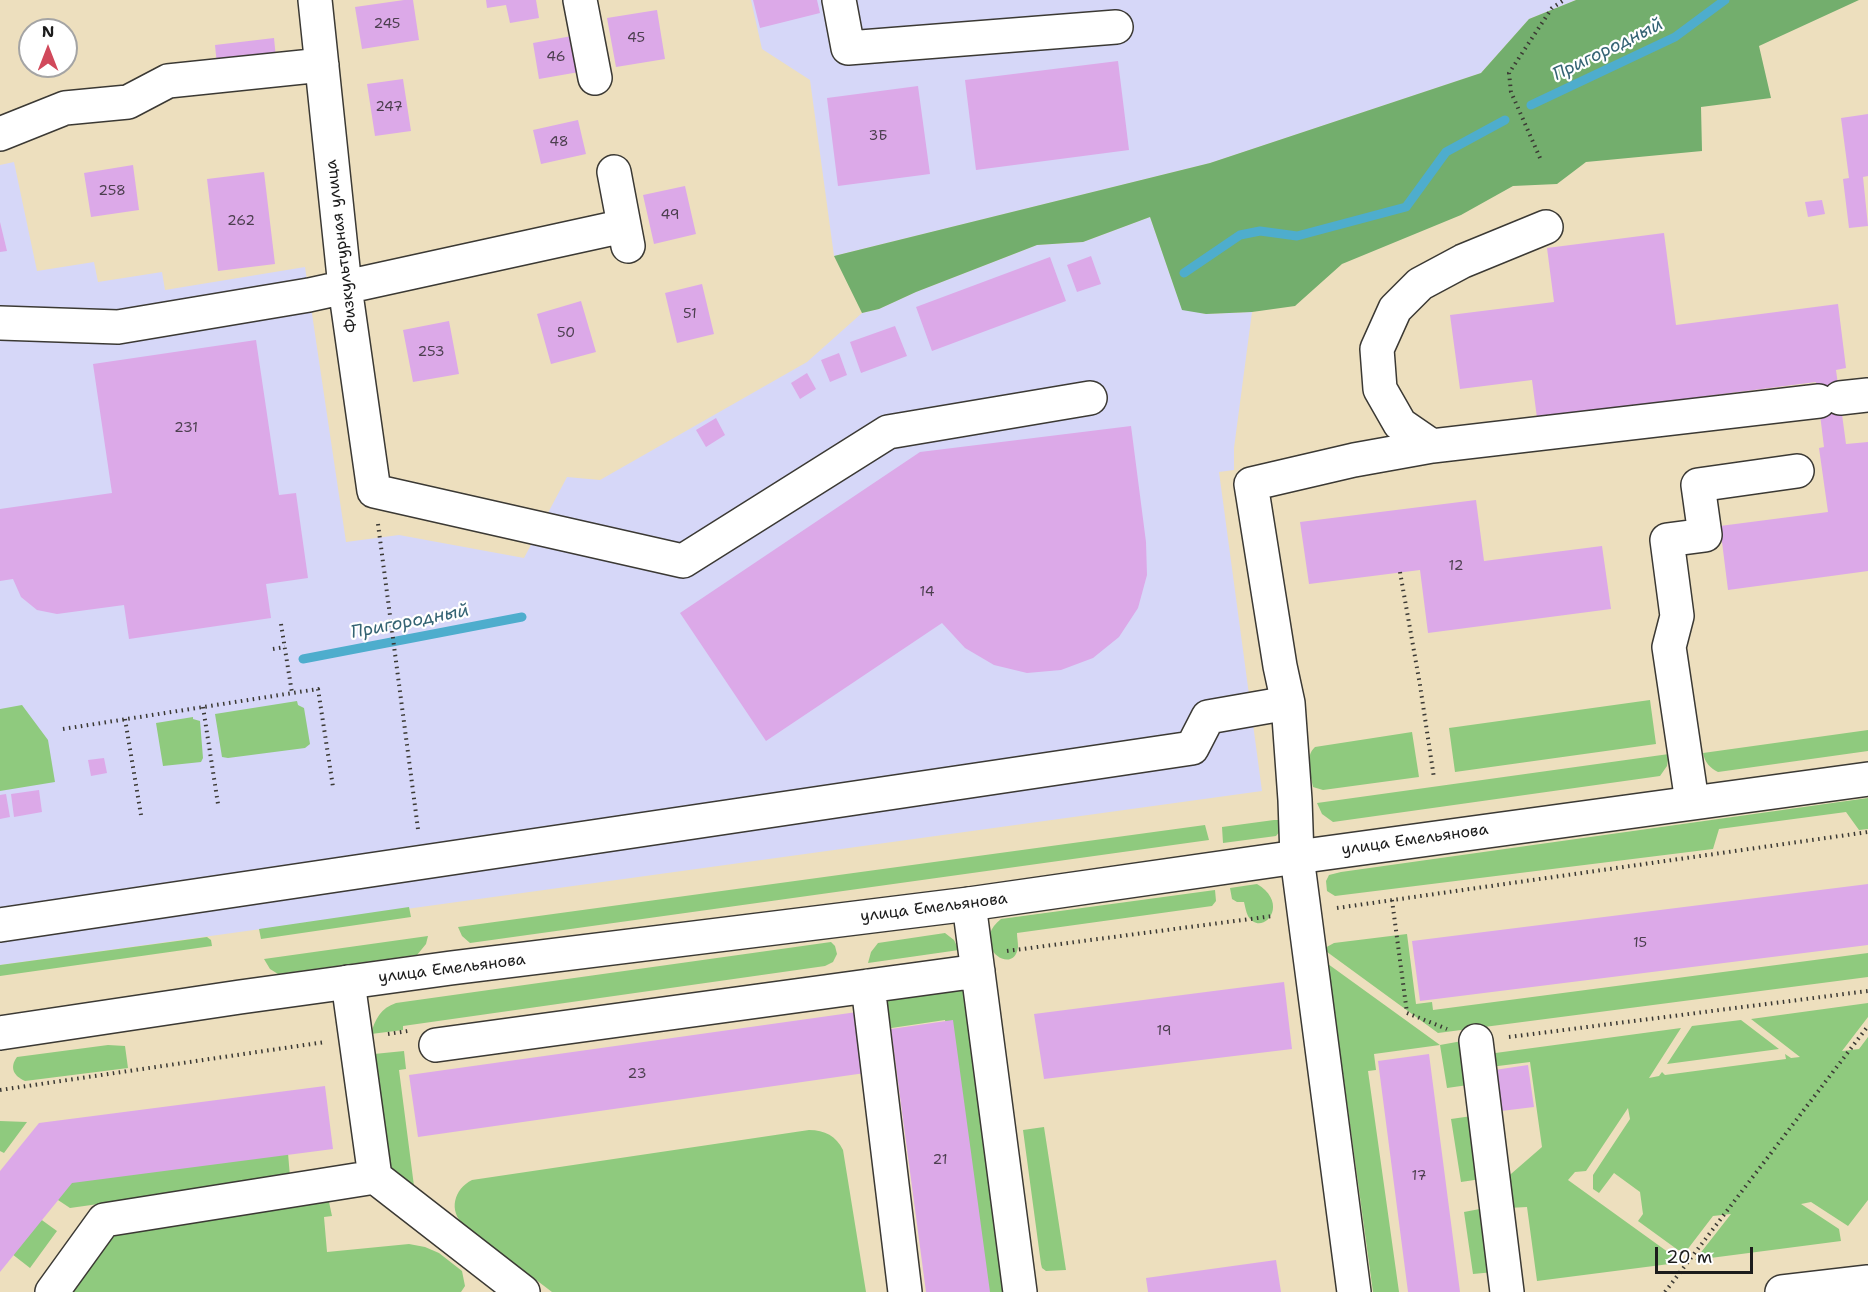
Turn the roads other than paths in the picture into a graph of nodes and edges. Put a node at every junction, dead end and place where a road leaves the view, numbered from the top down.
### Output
1 (315, 0) edge
2 (580, 0) edge
3 (839, 0) edge
4 (1116, 27) dead end
5 (322, 65) junction
6 (595, 78) dead end
7 (0, 134) edge
8 (614, 172) dead end
9 (1546, 227) dead end
10 (345, 287) junction
11 (0, 323) edge
12 (1090, 398) dead end
13 (1842, 398) edge
14 (1432, 446) junction
15 (1797, 471) dead end
16 (1288, 703) junction
17 (1868, 779) edge
18 (1692, 802) junction
19 (1297, 856) junction
20 (969, 904) junction
21 (0, 926) edge
22 (977, 963) junction
23 (348, 982) junction
24 (868, 986) junction
25 (0, 1033) edge
26 (1476, 1041) road end
27 (436, 1045) dead end
28 (375, 1177) junction
29 (1868, 1282) edge
30 (52, 1292) edge
31 (523, 1292) edge
32 (905, 1292) edge
33 (1020, 1292) edge
34 (1354, 1292) edge
35 (1507, 1292) edge
36 (1782, 1292) edge

1 - 5 main road, Физкультурная улица
2 - 6 main road
3 - 4 main road
5 - 7 main road
5 - 10 main road, Физкультурная улица
8 - 10 main road
9 - 14 main road
10 - 11 main road
10 - 12 main road, Физкультурная улица
13 - 14 main road
14 - 16 main road
15 - 18 main road
16 - 19 main road
16 - 21 main road
17 - 18 main road, улица Емельянова
18 - 19 main road, улица Емельянова
19 - 20 main road, улица Емельянова
19 - 34 main road
20 - 22 main road
20 - 23 main road, улица Емельянова
22 - 24 main road
22 - 33 main road
23 - 25 main road, улица Емельянова
23 - 28 main road
24 - 27 main road
24 - 32 main road
26 - 35 main road
28 - 30 main road
28 - 31 main road
29 - 36 main road

